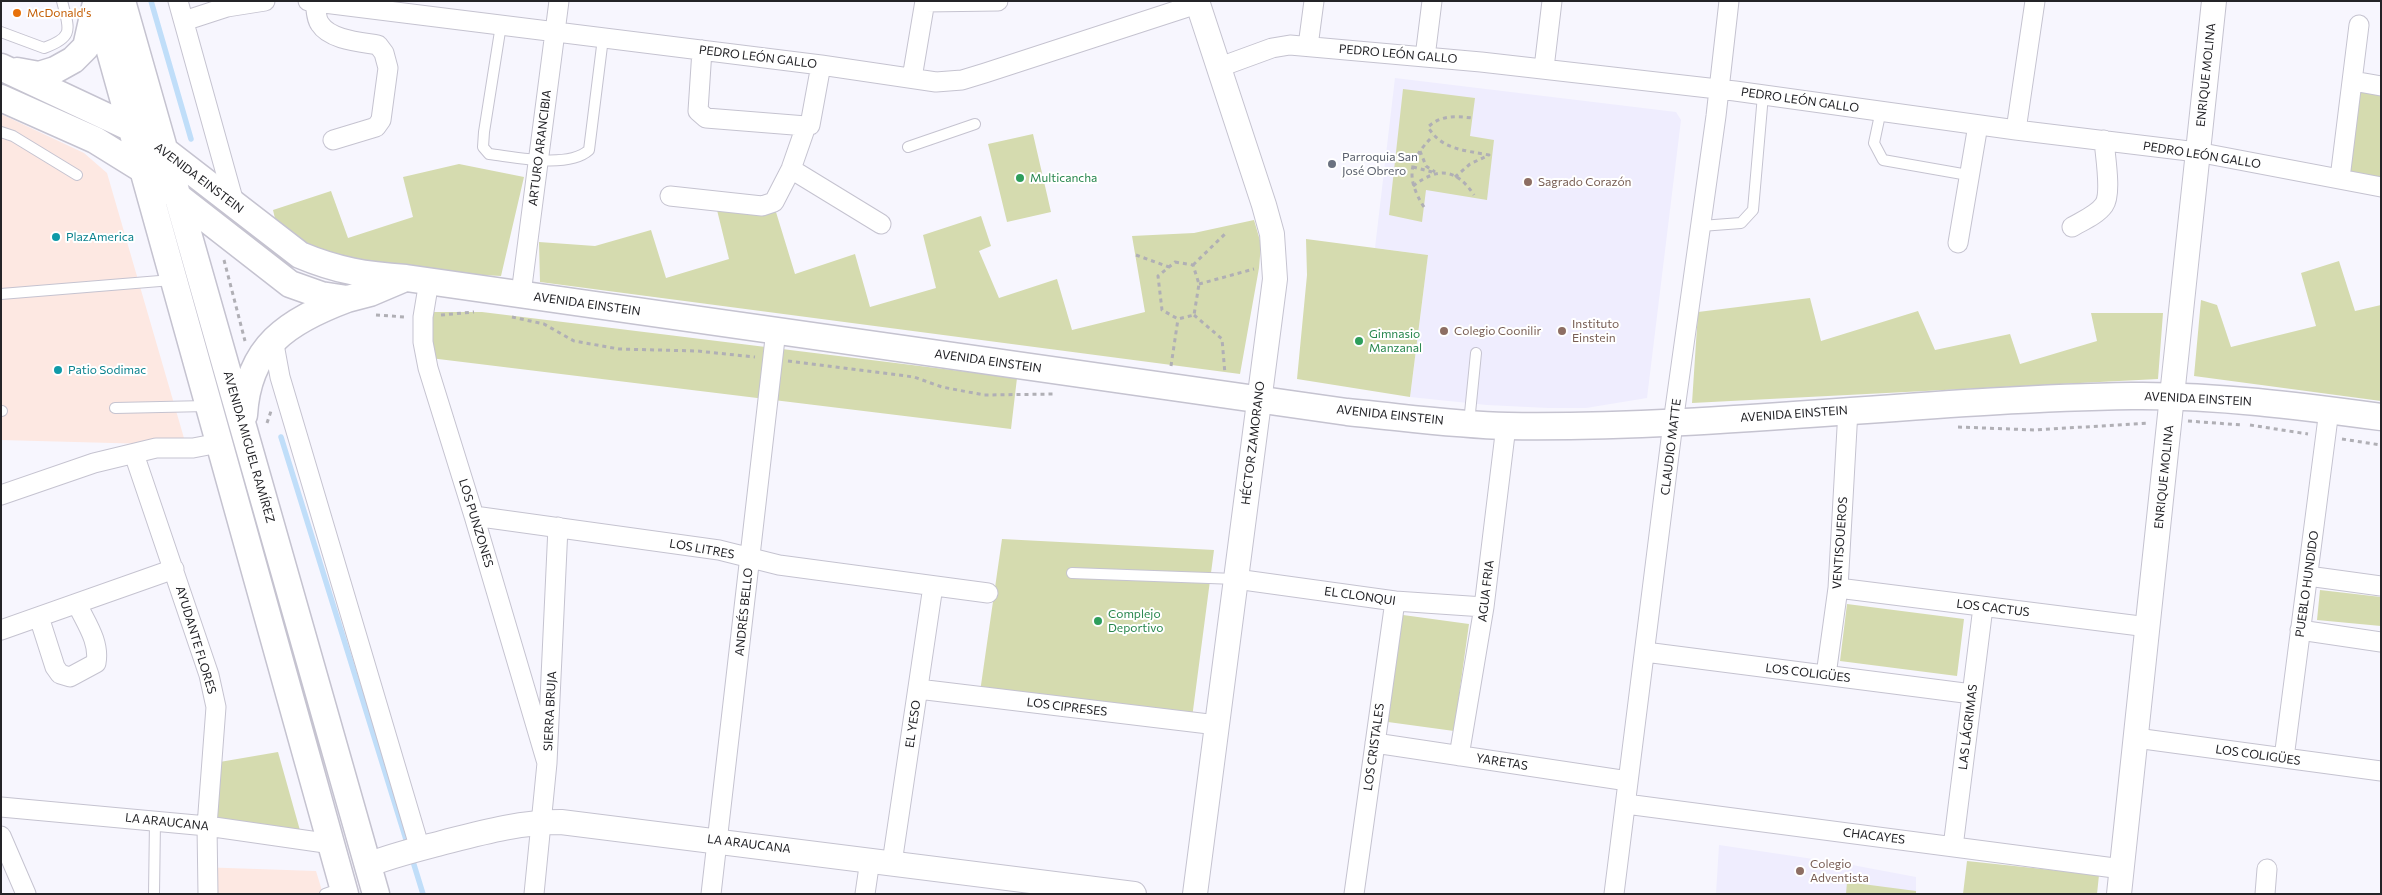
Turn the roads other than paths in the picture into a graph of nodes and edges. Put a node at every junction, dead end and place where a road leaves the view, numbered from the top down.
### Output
1 (62, 1) edge
2 (96, 1) edge
3 (122, 1) edge
4 (178, 1) edge
5 (265, 1) edge
6 (308, 1) edge
7 (316, 1) edge
8 (558, 1) edge
9 (925, 1) edge
10 (998, 1) edge
11 (1314, 1) edge
12 (1432, 1) edge
13 (1552, 1) edge
14 (1729, 1) edge
15 (2035, 1) edge
16 (2214, 1) edge
17 (1197, 2) edge
18 (184, 21) junction
19 (501, 25) junction
20 (2359, 25) dead end
21 (1, 32) edge
22 (554, 32) junction
23 (603, 38) junction
24 (1308, 46) junction
25 (702, 50) junction
26 (1425, 56) junction
27 (821, 65) junction
28 (1220, 67) junction
29 (2, 68) edge
30 (1544, 68) junction
31 (912, 78) junction
32 (2353, 81) junction
33 (2381, 86) edge
34 (1718, 89) junction
35 (1763, 95) junction
36 (1, 98) edge
37 (1881, 110) junction
38 (975, 124) dead end
39 (1978, 124) junction
40 (806, 126) junction
41 (130, 128) junction
42 (2016, 130) junction
43 (1, 132) edge
44 (332, 140) dead end
45 (2104, 140) junction
46 (908, 147) dead end
47 (164, 150) junction
48 (2197, 152) junction
49 (538, 160) junction
50 (792, 169) junction
51 (145, 171) junction
52 (77, 175) dead end
53 (1968, 176) junction
54 (2340, 178) junction
55 (2381, 187) edge
56 (179, 196) junction
57 (670, 196) dead end
58 (235, 206) junction
59 (882, 224) dead end
60 (1701, 226) junction
61 (2072, 227) dead end
62 (1958, 243) dead end
63 (174, 280) junction
64 (417, 280) junction
65 (1, 294) edge
66 (521, 294) junction
67 (347, 299) junction
68 (776, 330) junction
69 (273, 339) junction
70 (1476, 352) dead end
71 (2173, 396) junction
72 (1259, 399) junction
73 (208, 406) junction
74 (115, 408) dead end
75 (1848, 410) junction
76 (2329, 410) junction
77 (2381, 417) edge
78 (1673, 423) junction
79 (1469, 424) junction
80 (243, 426) junction
81 (1506, 426) junction
82 (219, 443) junction
83 (134, 454) junction
84 (1, 495) edge
85 (474, 516) junction
86 (558, 527) junction
87 (750, 558) junction
88 (174, 569) junction
89 (1072, 573) dead end
90 (2308, 576) junction
91 (1236, 579) junction
92 (933, 586) junction
93 (2381, 586) edge
94 (1838, 588) junction
95 (988, 593) dead end
96 (1395, 601) junction
97 (77, 604) junction
98 (1484, 607) junction
99 (1983, 607) junction
100 (39, 617) junction
101 (2148, 627) junction
102 (1, 630) edge
103 (2300, 630) junction
104 (2381, 642) edge
105 (1645, 652) junction
106 (1826, 675) junction
107 (918, 689) junction
108 (1972, 694) junction
109 (1217, 725) junction
110 (2136, 738) junction
111 (1375, 743) junction
112 (1459, 756) junction
113 (2284, 758) junction
114 (547, 763) junction
115 (2381, 771) edge
116 (1628, 781) junction
117 (1626, 804) junction
118 (1, 807) edge
119 (155, 821) junction
120 (542, 822) junction
121 (207, 826) junction
122 (1, 836) edge
123 (718, 840) junction
124 (332, 844) junction
125 (1953, 846) junction
126 (409, 852) junction
127 (881, 861) junction
128 (368, 865) junction
129 (2122, 869) junction
130 (2267, 869) dead end
131 (338, 892) edge
132 (26, 894) edge
133 (154, 894) edge
134 (208, 894) edge
135 (376, 894) edge
136 (534, 894) edge
137 (711, 894) edge
138 (865, 894) edge
139 (1134, 894) edge
140 (1196, 894) edge
141 (1354, 894) edge
142 (1614, 894) edge
143 (2119, 894) edge
144 (2265, 894) edge

1 - 21 lane
2 - 29 main road
2 - 41 main road
3 - 47 main road, AVENIDA MIGUEL RAMÍREZ
4 - 18 street
5 - 18 street
6 - 7 street, PEDRO LEÓN GALLO
7 - 19 street, PEDRO LEÓN GALLO
7 - 44 street
8 - 22 street, ARTURO ARANCIBIA
9 - 10 street
9 - 31 street
11 - 24 street
12 - 26 street
13 - 30 street
14 - 34 street, CLAUDIO MATTE
15 - 42 street
16 - 48 street, ENRIQUE MOLINA
17 - 28 street, HÉCTOR ZAMORANO
17 - 31 street, PEDRO LEÓN GALLO
18 - 58 street
19 - 22 street, PEDRO LEÓN GALLO
19 - 49 lane
20 - 32 street
22 - 23 street, PEDRO LEÓN GALLO
22 - 49 street, ARTURO ARANCIBIA
23 - 25 street, PEDRO LEÓN GALLO
23 - 49 lane
24 - 26 street, PEDRO LEÓN GALLO
24 - 28 street, PEDRO LEÓN GALLO
25 - 27 street, PEDRO LEÓN GALLO
25 - 40 street
26 - 30 street, PEDRO LEÓN GALLO
27 - 31 street, PEDRO LEÓN GALLO
27 - 40 street
28 - 72 street, HÉCTOR ZAMORANO
29 - 41 main road, AVENIDA EINSTEIN
30 - 34 street, PEDRO LEÓN GALLO
32 - 33 street
32 - 54 street
34 - 35 street, PEDRO LEÓN GALLO
34 - 60 street, CLAUDIO MATTE
35 - 37 street, PEDRO LEÓN GALLO
35 - 60 lane
36 - 51 main road
37 - 39 street, PEDRO LEÓN GALLO
37 - 53 lane
38 - 46 lane
39 - 42 street, PEDRO LEÓN GALLO
39 - 53 street
40 - 50 street
41 - 47 main road, AVENIDA EINSTEIN
41 - 51 main road
42 - 45 street, PEDRO LEÓN GALLO
43 - 52 lane
45 - 48 street, PEDRO LEÓN GALLO
45 - 61 street
47 - 56 main road, AVENIDA MIGUEL RAMÍREZ
47 - 58 main road, AVENIDA EINSTEIN
48 - 54 street, PEDRO LEÓN GALLO
48 - 71 street, ENRIQUE MOLINA
49 - 66 street, ARTURO ARANCIBIA
50 - 57 street
50 - 59 street
51 - 56 main road
51 - 63 main road
53 - 62 street
54 - 55 street, PEDRO LEÓN GALLO
56 - 67 main road
56 - 80 main road, AVENIDA MIGUEL RAMÍREZ
58 - 64 main road, AVENIDA EINSTEIN
60 - 78 street, CLAUDIO MATTE
63 - 65 lane
63 - 73 main road
64 - 66 main road, AVENIDA EINSTEIN
64 - 67 main road
64 - 85 street, LOS PUNZONES
66 - 68 main road, AVENIDA EINSTEIN
67 - 69 main road
68 - 72 main road, AVENIDA EINSTEIN
68 - 87 street, ANDRÉS BELLO
69 - 80 main road
69 - 126 street
70 - 79 lane
71 - 75 main road, AVENIDA EINSTEIN
71 - 76 main road, AVENIDA EINSTEIN
71 - 101 street, ENRIQUE MOLINA
72 - 79 main road, AVENIDA EINSTEIN
72 - 91 street, HÉCTOR ZAMORANO
73 - 74 lane
73 - 82 main road
75 - 78 main road, AVENIDA EINSTEIN
75 - 94 street, VENTISOUEROS
76 - 77 main road, AVENIDA EINSTEIN
76 - 90 street, PUEBLO HUNDIDO
78 - 81 main road, AVENIDA EINSTEIN
78 - 105 street, CLAUDIO MATTE
79 - 81 main road, AVENIDA EINSTEIN
80 - 128 main road, AVENIDA MIGUEL RAMÍREZ
81 - 98 street, AGUA FRIA
82 - 83 street
82 - 124 main road
83 - 84 street
83 - 88 street, AYUDANTE FLORES
85 - 86 street, LOS LITRES
85 - 114 street, LOS PUNZONES
86 - 87 street, LOS LITRES
86 - 114 street, SIERRA BRUJA
87 - 92 street, LOS LITRES
87 - 123 street, ANDRÉS BELLO
88 - 97 street
88 - 121 street, AYUDANTE FLORES
89 - 91 lane
90 - 93 street
90 - 103 street, PUEBLO HUNDIDO
91 - 96 street, EL CLONQUI
91 - 109 street, HÉCTOR ZAMORANO
92 - 95 street, LOS LITRES
92 - 107 street, EL YESO
94 - 99 street, LOS CACTUS
94 - 106 street, VENTISOUEROS
96 - 98 street, EL CLONQUI
96 - 111 street, LOS CRISTALES
97 - 100 street
97 - 100 street
98 - 112 street, AGUA FRIA
99 - 101 street, LOS CACTUS
99 - 108 street, LAS LÁGRIMAS
100 - 102 street
101 - 110 street, ENRIQUE MOLINA
103 - 104 street
103 - 113 street, PUEBLO HUNDIDO
105 - 106 street, LOS COLIGÜES
105 - 116 street, CLAUDIO MATTE
106 - 108 street, LOS COLIGÜES
107 - 109 street, LOS CIPRESES
107 - 127 street, EL YESO
108 - 125 street, LAS LÁGRIMAS
109 - 140 street, HÉCTOR ZAMORANO
110 - 113 street, LOS COLIGÜES
110 - 129 street, ENRIQUE MOLINA
111 - 112 street, YARETAS
111 - 141 street, LOS CRISTALES
112 - 116 street, YARETAS
113 - 115 street, LOS COLIGÜES
114 - 120 street, SIERRA BRUJA
116 - 117 street, CLAUDIO MATTE
117 - 125 street, CHACAYES
117 - 142 street, CLAUDIO MATTE
118 - 119 street, LA ARAUCANA
119 - 121 street, LA ARAUCANA
119 - 133 lane
120 - 123 street, LA ARAUCANA
120 - 126 street, LA ARAUCANA
120 - 136 street, SIERRA BRUJA
121 - 124 street, LA ARAUCANA
121 - 134 street, AYUDANTE FLORES
122 - 132 street
123 - 127 street, LA ARAUCANA
123 - 137 street, ANDRÉS BELLO
124 - 131 main road
125 - 129 street, CHACAYES
126 - 128 street, LA ARAUCANA
127 - 138 street, EL YESO
127 - 139 street, LA ARAUCANA
128 - 135 main road, AVENIDA MIGUEL RAMÍREZ
129 - 143 street, ENRIQUE MOLINA
130 - 144 street

